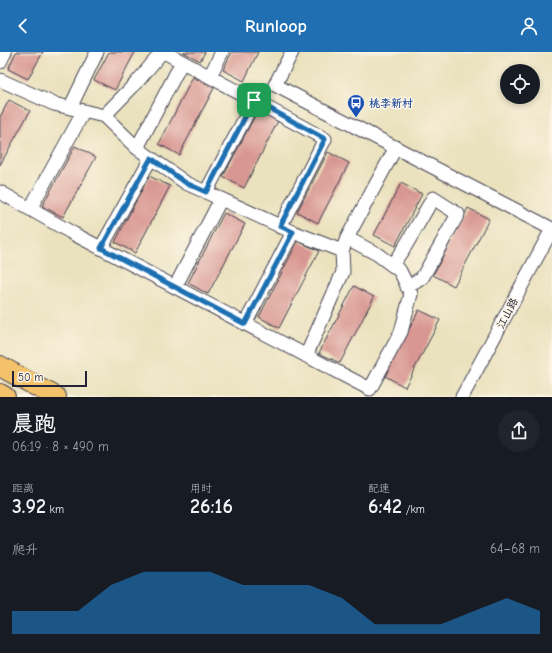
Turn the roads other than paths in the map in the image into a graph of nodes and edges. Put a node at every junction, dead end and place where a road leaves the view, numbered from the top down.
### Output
1 (5, 52) edge
2 (97, 52) edge
3 (163, 52) edge
4 (222, 52) edge
5 (292, 52) edge
6 (0, 62) edge
7 (182, 62) junction
8 (210, 76) junction
9 (2, 85) edge
10 (254, 100) junction
11 (70, 108) junction
12 (84, 111) junction
13 (104, 116) junction
14 (136, 148) junction
15 (396, 148) junction
16 (151, 158) junction
17 (0, 192) edge
18 (206, 192) junction
19 (220, 199) junction
20 (30, 209) junction
21 (280, 226) junction
22 (552, 229) edge
23 (293, 232) junction
24 (347, 238) junction
25 (101, 248) junction
26 (342, 251) junction
27 (392, 265) junction
28 (174, 287) junction
29 (407, 287) junction
30 (245, 324) junction
31 (306, 356) junction
32 (0, 366) edge
33 (0, 394) edge
34 (6, 397) edge
35 (56, 397) edge
36 (462, 397) edge

1 - 6 street
2 - 11 street
3 - 7 street
3 - 13 street
4 - 8 street
5 - 15 street
7 - 8 street
7 - 14 street
8 - 10 street
9 - 11 street
10 - 18 street
10 - 21 street
11 - 12 street
12 - 13 street
12 - 20 street
13 - 14 street
14 - 16 street
15 - 22 street
15 - 24 street
16 - 18 street
16 - 25 street
17 - 20 street
18 - 19 street
19 - 21 street
19 - 28 street
20 - 25 street
21 - 23 street
22 - 36 street, 江山路
23 - 26 street
23 - 30 street
24 - 26 street
24 - 27 street
25 - 28 street
26 - 31 street
27 - 29 street
27 - 29 street
28 - 30 street
29 - 31 street
30 - 31 street
32 - 35 highway
33 - 34 highway

